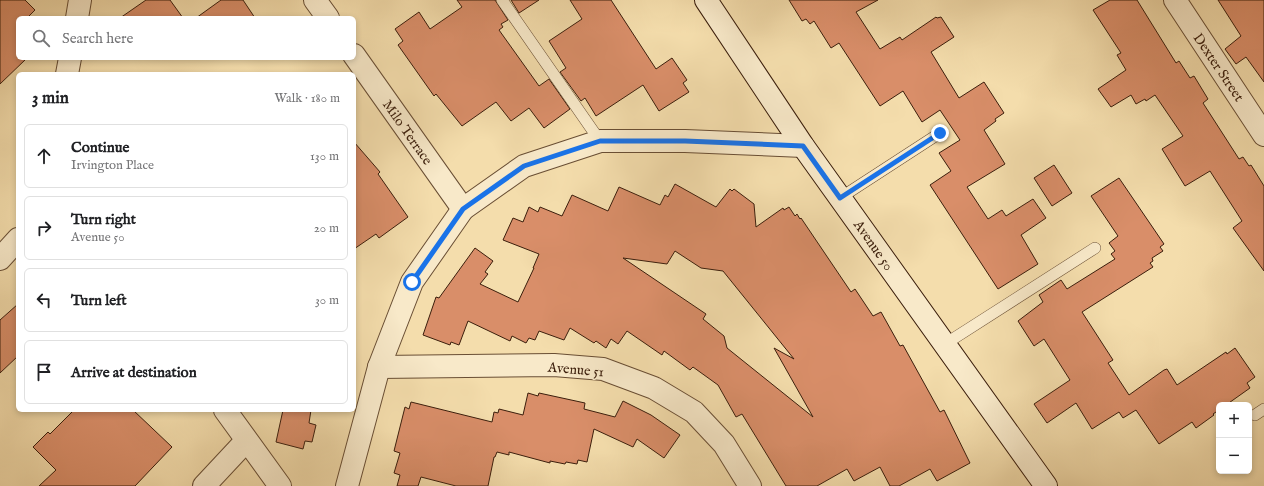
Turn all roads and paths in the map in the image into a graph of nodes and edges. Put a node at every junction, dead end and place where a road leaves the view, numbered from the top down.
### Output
1 (80, 0) edge
2 (315, 0) edge
3 (502, 0) edge
4 (706, 0) edge
5 (1175, 0) edge
6 (77, 16) edge
7 (327, 16) edge
8 (356, 58) edge
9 (70, 60) edge
10 (67, 72) edge
11 (940, 133) dead end
12 (1264, 134) edge
13 (600, 141) junction
14 (803, 146) junction
15 (840, 198) junction
16 (463, 209) junction
17 (16, 241) edge
18 (1095, 248) dead end
19 (0, 259) edge
20 (945, 344) junction
21 (379, 367) junction
22 (226, 412) edge
23 (246, 440) junction
24 (204, 486) edge
25 (280, 486) edge
26 (347, 486) edge
27 (750, 486) edge
28 (1046, 486) edge

1 - 6 street
2 - 7 street
3 - 13 lane
4 - 14 street, Avenue 50
5 - 12 street, Dexter Street
8 - 16 street, Milo Terrace
9 - 10 street
11 - 15 lane
13 - 14 street
13 - 16 street
14 - 15 street, Avenue 50
15 - 20 street, Avenue 50
16 - 21 street
17 - 19 street
18 - 20 lane
20 - 28 street, Avenue 50
21 - 26 street
21 - 27 street, Avenue 51
22 - 23 street
23 - 24 street
23 - 25 street

